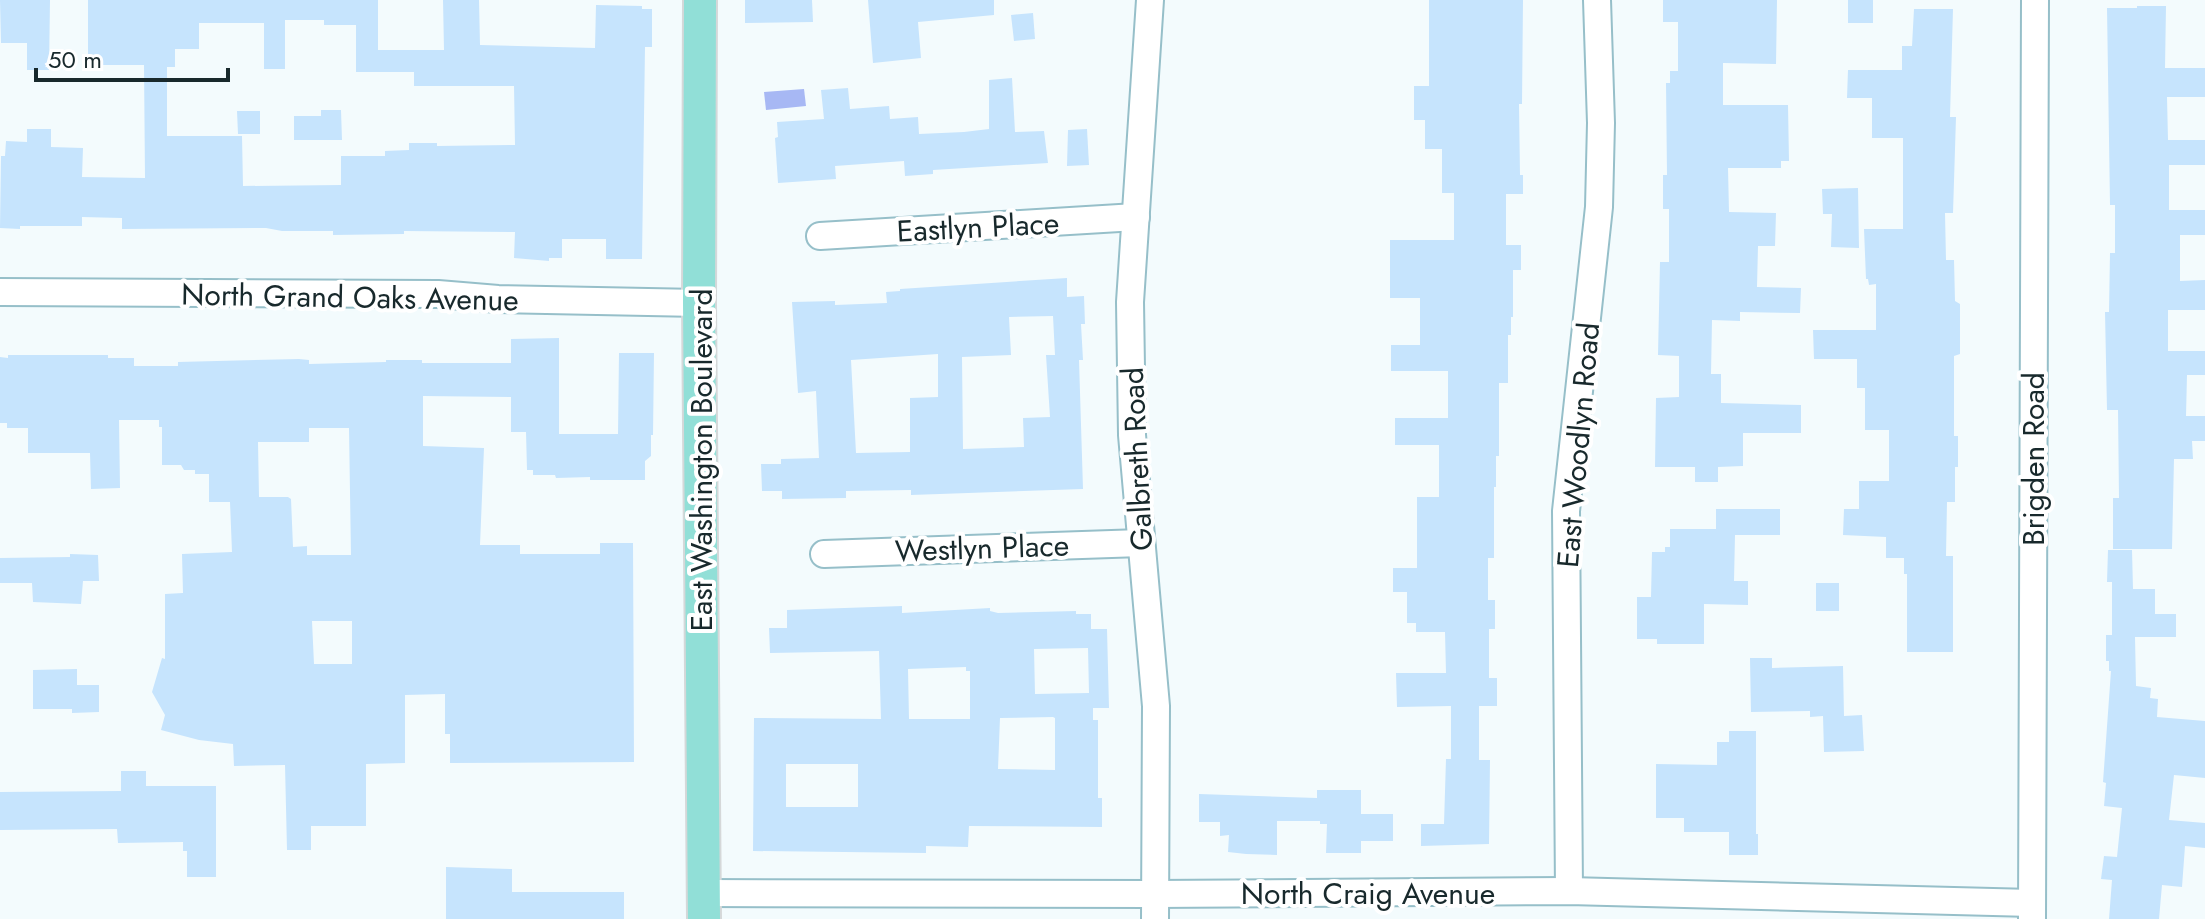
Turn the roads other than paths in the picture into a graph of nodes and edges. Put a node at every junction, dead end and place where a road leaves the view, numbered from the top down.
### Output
1 (700, 0) edge
2 (1150, 0) edge
3 (1597, 0) edge
4 (2035, 0) edge
5 (1136, 217) junction
6 (820, 236) dead end
7 (0, 292) edge
8 (699, 303) junction
9 (1141, 543) junction
10 (824, 554) dead end
11 (1569, 891) junction
12 (704, 906) edge
13 (1622, 906) edge
14 (1155, 907) edge
15 (2032, 911) edge

1 - 8 main road, East Washington Boulevard
2 - 5 street, Galbreth Road
3 - 11 street, East Woodlyn Road
4 - 15 street, Brigden Road
5 - 6 street, Eastlyn Place
5 - 9 street, Galbreth Road
7 - 8 street, North Grand Oaks Avenue
8 - 12 main road, East Washington Boulevard
9 - 10 street, Westlyn Place
9 - 14 street, Galbreth Road
11 - 13 street, North Craig Avenue
11 - 14 street, North Craig Avenue
12 - 14 street, North Craig Avenue
13 - 15 street, North Craig Avenue

